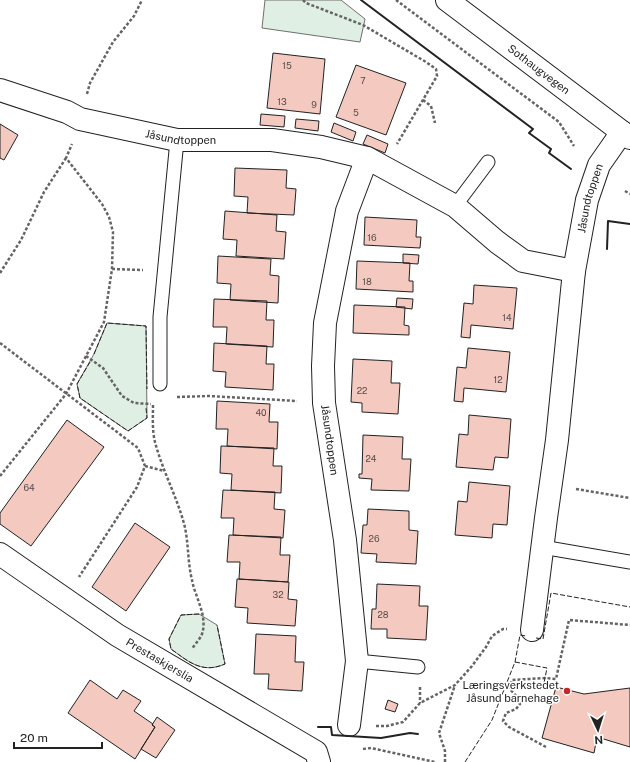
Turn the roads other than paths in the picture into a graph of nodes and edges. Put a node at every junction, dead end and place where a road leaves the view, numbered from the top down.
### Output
1 (447, 0) edge
2 (0, 90) edge
3 (626, 135) edge
4 (177, 140) junction
5 (375, 162) junction
6 (488, 162) dead end
7 (455, 206) junction
8 (574, 271) junction
9 (160, 384) dead end
10 (542, 547) junction
11 (0, 554) edge
12 (630, 562) edge
13 (532, 630) road end
14 (357, 661) junction
15 (418, 667) dead end
16 (349, 725) road end
17 (319, 762) edge

1 - 3 street, Sothaugvegen
2 - 4 street, Jåsundtoppen
3 - 8 street, Jåsundtoppen
4 - 5 street, Jåsundtoppen
4 - 9 lane
5 - 7 street, Jåsundtoppen
5 - 14 street, Jåsundtoppen
6 - 7 lane
7 - 8 street, Jåsundtoppen
8 - 10 street, Jåsundtoppen
10 - 12 lane
10 - 13 street, Jåsundtoppen
11 - 17 street, Prestaskjerslia
14 - 15 lane
14 - 16 street, Jåsundtoppen

